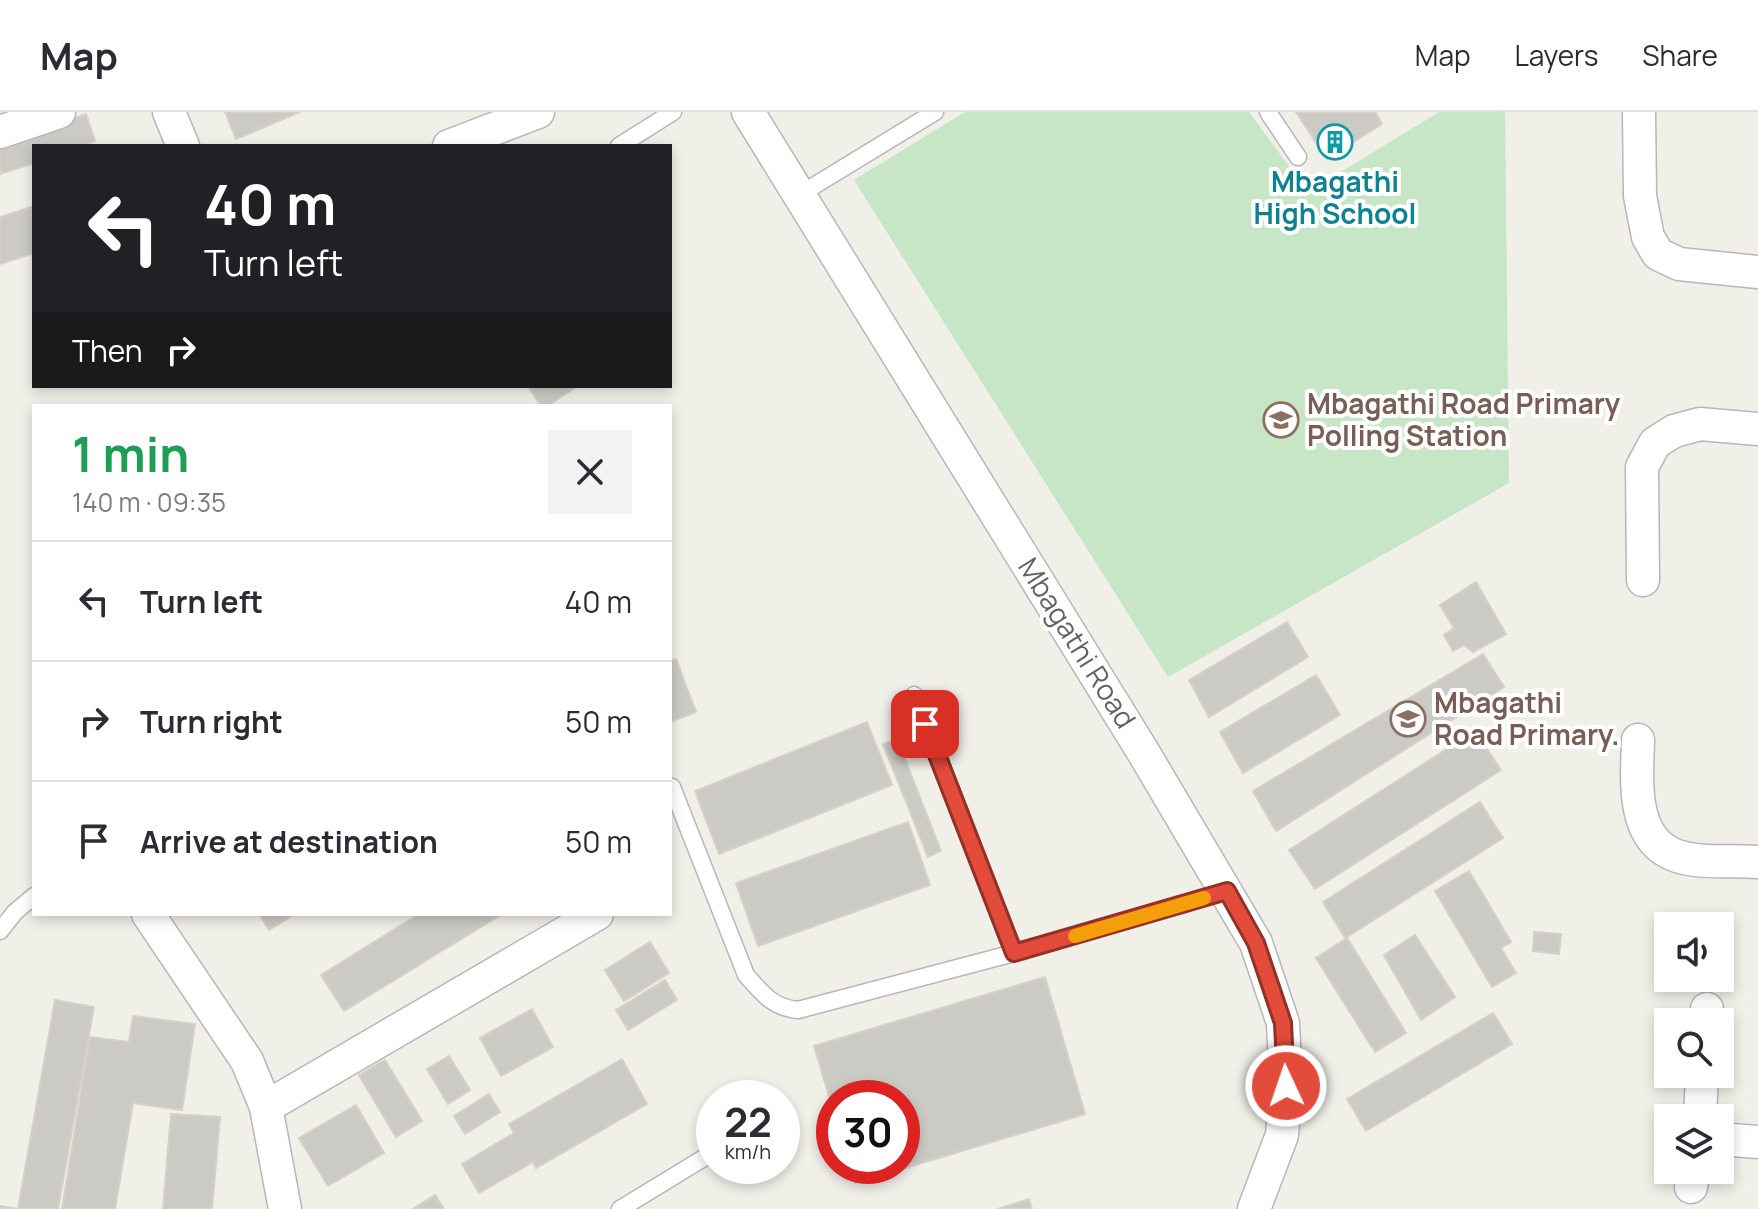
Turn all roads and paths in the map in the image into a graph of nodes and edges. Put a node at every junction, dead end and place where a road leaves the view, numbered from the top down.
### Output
1 (59, 112) edge
2 (169, 112) edge
3 (538, 112) edge
4 (673, 112) edge
5 (748, 112) edge
6 (935, 112) edge
7 (1268, 112) edge
8 (1639, 112) edge
9 (0, 132) edge
10 (182, 144) edge
11 (454, 144) edge
12 (622, 144) edge
13 (1298, 157) dead end
14 (799, 195) junction
15 (1758, 272) edge
16 (1758, 429) edge
17 (1643, 580) dead end
18 (914, 695) dead end
19 (1638, 740) dead end
20 (672, 787) dead end
21 (1758, 862) edge
22 (1227, 891) junction
23 (32, 898) edge
24 (149, 916) edge
25 (594, 916) edge
26 (0, 931) edge
27 (1014, 953) junction
28 (266, 1107) junction
29 (1734, 1140) edge
30 (1758, 1142) edge
31 (696, 1163) edge
32 (285, 1209) edge
33 (620, 1209) edge
34 (1254, 1209) edge

1 - 9 street
2 - 10 street
3 - 11 street
4 - 12 lane
5 - 14 street, Mbagathi Road
6 - 14 lane
7 - 13 lane
8 - 15 street
14 - 22 street, Mbagathi Road
16 - 17 street
18 - 27 lane
19 - 21 street
20 - 27 lane
22 - 27 lane
22 - 34 street, Mbagathi Road
23 - 26 lane
24 - 28 street
25 - 28 street
28 - 32 street
29 - 30 street
31 - 33 lane

